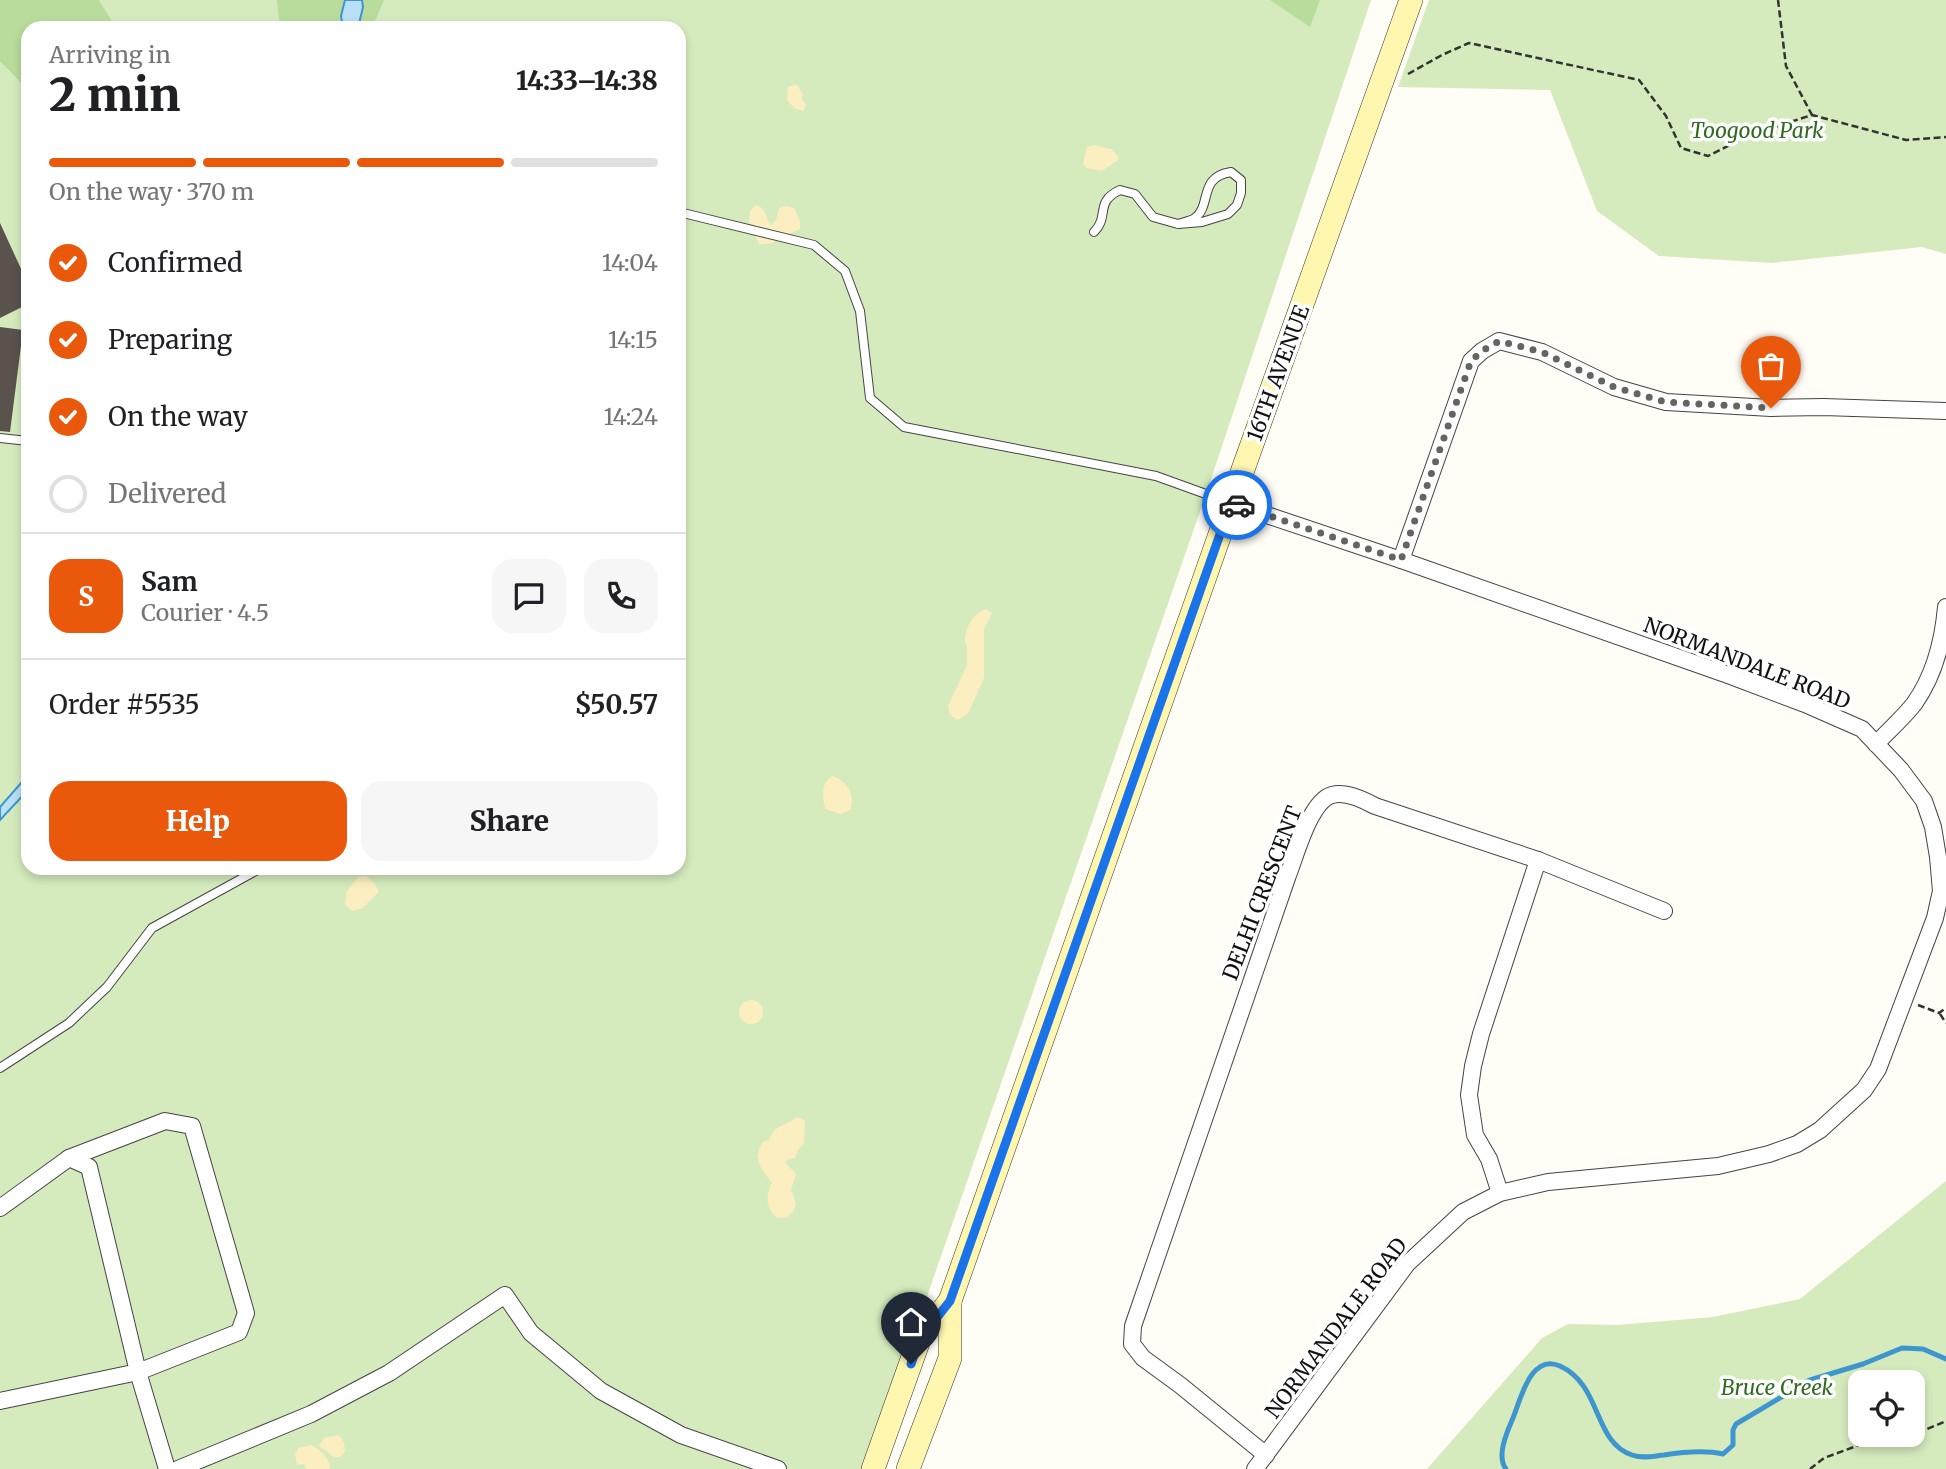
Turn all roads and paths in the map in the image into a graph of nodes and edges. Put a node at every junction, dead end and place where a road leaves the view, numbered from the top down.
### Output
1 (1411, 0) edge
2 (1778, 0) edge
3 (1408, 74) dead end
4 (1812, 115) junction
5 (1946, 137) edge
6 (686, 214) edge
7 (1178, 224) junction
8 (1094, 232) dead end
9 (1946, 411) edge
10 (0, 438) edge
11 (21, 440) edge
12 (1231, 503) junction
13 (1401, 560) junction
14 (1946, 607) edge
15 (1876, 744) junction
16 (1538, 860) junction
17 (248, 875) edge
18 (1664, 911) dead end
19 (1905, 1000) junction
20 (1946, 1008) edge
21 (1939, 1013) junction
22 (1946, 1023) edge
23 (0, 1068) edge
24 (69, 1158) junction
25 (1500, 1194) junction
26 (0, 1208) edge
27 (950, 1301) junction
28 (138, 1372) junction
29 (0, 1401) edge
30 (1946, 1421) edge
31 (1266, 1455) junction
32 (167, 1469) edge
33 (178, 1469) edge
34 (778, 1469) edge
35 (873, 1469) edge
36 (908, 1469) edge
37 (1255, 1469) edge
38 (1810, 1469) edge

1 - 12 main road, 16TH AVENUE
2 - 4 path
3 - 4 path
4 - 5 path
6 - 12 lane
7 - 7 lane
7 - 8 lane
9 - 13 street
10 - 11 lane
12 - 13 street, NORMANDALE ROAD
12 - 27 main road, 16TH AVENUE
13 - 15 street, NORMANDALE ROAD
14 - 15 street
15 - 19 street, NORMANDALE ROAD
16 - 18 street
16 - 25 street
16 - 31 street, DELHI CRESCENT
17 - 23 lane
19 - 21 path
19 - 25 street, NORMANDALE ROAD
20 - 21 path
21 - 22 path
24 - 26 street
24 - 28 street
24 - 28 street
25 - 31 street, NORMANDALE ROAD
27 - 35 main road, 16TH AVENUE
27 - 36 main road, 16TH AVENUE
28 - 29 street
28 - 32 street
30 - 38 path
31 - 37 street, NORMANDALE ROAD
33 - 34 street

